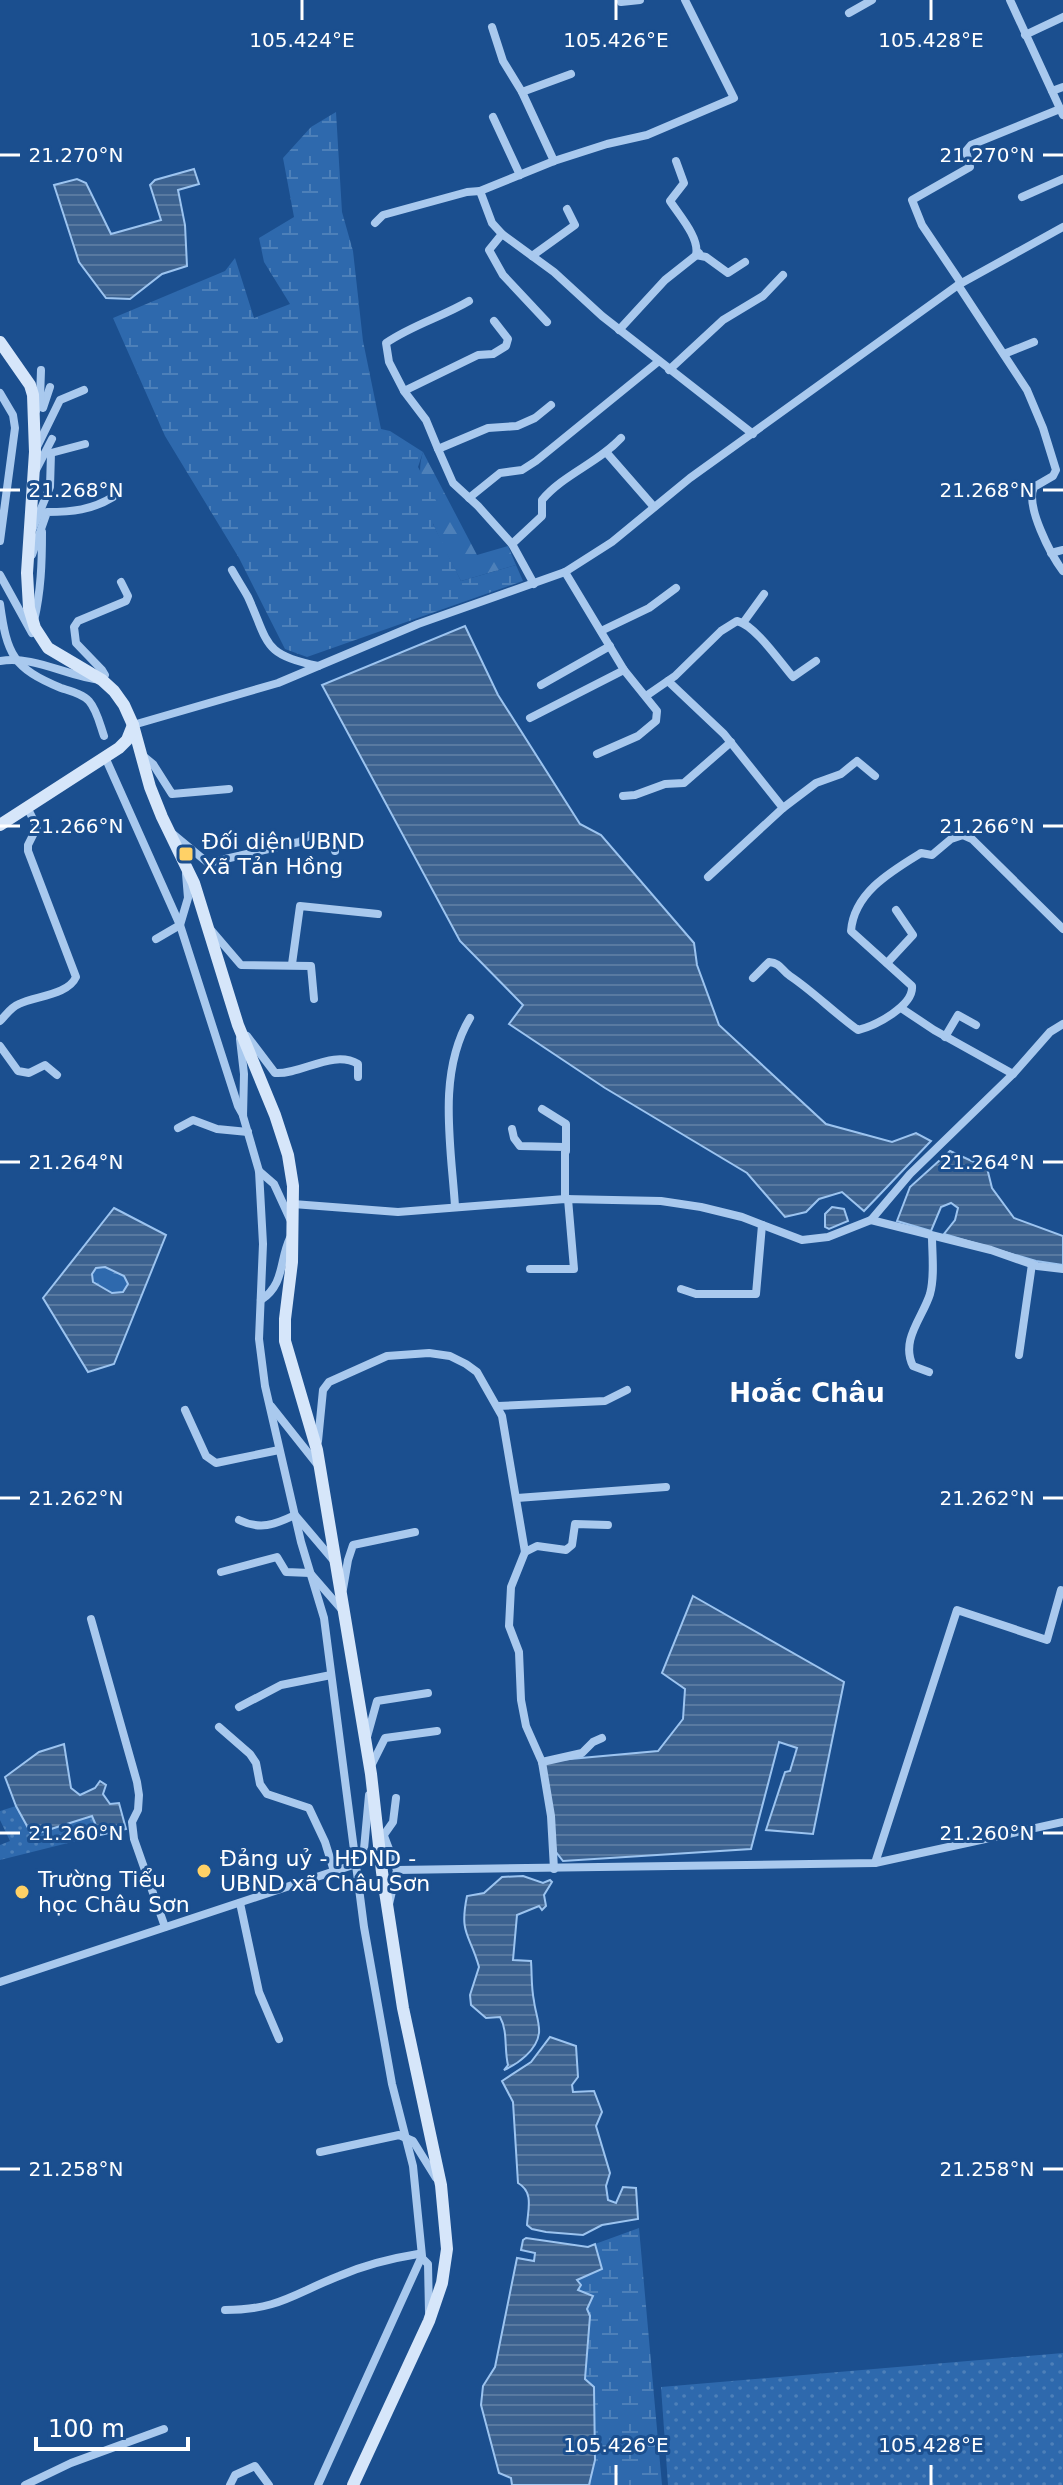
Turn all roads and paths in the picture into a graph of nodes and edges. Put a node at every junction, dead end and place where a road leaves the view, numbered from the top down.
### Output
1 (640, 0) edge
2 (685, 0) edge
3 (872, 0) edge
4 (1010, 0) edge
5 (621, 2) dead end
6 (849, 13) dead end
7 (1063, 17) edge
8 (492, 27) dead end
9 (1025, 35) junction
10 (571, 74) dead end
11 (1063, 87) edge
12 (1052, 91) junction
13 (522, 92) junction
14 (1061, 112) edge
15 (493, 117) dead end
16 (554, 161) junction
17 (676, 161) dead end
18 (520, 175) junction
19 (1063, 179) edge
20 (480, 191) junction
21 (1022, 197) dead end
22 (567, 209) dead end
23 (375, 223) dead end
24 (1063, 227) edge
25 (502, 234) junction
26 (699, 253) junction
27 (532, 256) junction
28 (745, 262) dead end
29 (783, 275) dead end
30 (960, 284) junction
31 (469, 301) dead end
32 (494, 321) dead end
33 (547, 322) dead end
34 (619, 330) junction
35 (0, 342) edge
36 (1034, 342) dead end
37 (1004, 354) junction
38 (659, 361) junction
39 (41, 370) dead end
40 (669, 370) junction
41 (50, 387) dead end
42 (84, 390) dead end
43 (404, 391) junction
44 (0, 393) edge
45 (551, 405) dead end
46 (34, 421) junction
47 (753, 434) junction
48 (621, 438) dead end
49 (52, 439) dead end
50 (85, 444) dead end
51 (438, 449) junction
52 (35, 452) junction
53 (606, 452) junction
54 (1063, 455) edge
55 (1052, 460) junction
56 (11, 469) junction
57 (0, 471) edge
58 (33, 474) junction
59 (113, 497) dead end
60 (469, 498) junction
61 (654, 507) junction
62 (42, 527) junction
63 (29, 536) junction
64 (0, 541) edge
65 (512, 544) junction
66 (1063, 550) edge
67 (1051, 553) junction
68 (27, 567) junction
69 (232, 570) dead end
70 (1063, 571) edge
71 (565, 572) junction
72 (0, 575) edge
73 (121, 582) dead end
74 (534, 584) junction
75 (676, 588) dead end
76 (764, 594) dead end
77 (0, 604) edge
78 (33, 622) junction
79 (743, 623) junction
80 (601, 631) junction
81 (42, 641) junction
82 (610, 646) junction
83 (14, 659) junction
84 (0, 661) edge
85 (816, 661) dead end
86 (318, 666) junction
87 (624, 670) junction
88 (102, 680) junction
89 (668, 681) junction
90 (541, 685) dead end
91 (646, 696) junction
92 (530, 718) dead end
93 (133, 725) junction
94 (104, 736) dead end
95 (731, 742) junction
96 (140, 754) junction
97 (597, 754) dead end
98 (105, 757) junction
99 (875, 776) dead end
100 (229, 789) dead end
101 (623, 796) dead end
102 (783, 808) junction
103 (28, 809) junction
104 (0, 825) edge
105 (169, 831) junction
106 (335, 851) dead end
107 (185, 862) junction
108 (708, 877) dead end
109 (896, 910) dead end
110 (378, 914) dead end
111 (180, 925) junction
112 (207, 926) junction
113 (1063, 929) edge
114 (156, 939) dead end
115 (887, 963) junction
116 (292, 964) junction
117 (753, 978) dead end
118 (314, 999) dead end
119 (901, 1008) junction
120 (470, 1018) dead end
121 (0, 1021) edge
122 (1063, 1024) edge
123 (238, 1025) junction
124 (976, 1025) dead end
125 (945, 1037) junction
126 (0, 1046) edge
127 (1013, 1074) junction
128 (57, 1075) dead end
129 (358, 1077) dead end
130 (542, 1109) dead end
131 (243, 1116) junction
132 (178, 1128) dead end
133 (512, 1129) dead end
134 (248, 1132) junction
135 (566, 1151) junction
136 (259, 1171) junction
137 (567, 1199) junction
138 (293, 1204) junction
139 (455, 1206) junction
140 (871, 1220) junction
141 (762, 1225) junction
142 (292, 1231) junction
143 (932, 1236) junction
144 (1032, 1264) junction
145 (530, 1269) dead end
146 (1063, 1269) edge
147 (681, 1289) dead end
148 (261, 1300) junction
149 (1019, 1355) dead end
150 (929, 1372) dead end
151 (627, 1390) dead end
152 (268, 1402) junction
153 (498, 1406) junction
154 (185, 1410) dead end
155 (279, 1450) junction
156 (317, 1450) junction
157 (317, 1464) junction
158 (666, 1487) dead end
159 (517, 1498) junction
160 (295, 1515) junction
161 (239, 1520) dead end
162 (608, 1525) dead end
163 (415, 1532) dead end
164 (525, 1552) junction
165 (335, 1562) junction
166 (221, 1572) dead end
167 (310, 1573) junction
168 (1061, 1590) edge
169 (342, 1606) junction
170 (91, 1619) dead end
171 (331, 1675) junction
172 (428, 1693) dead end
173 (239, 1707) dead end
174 (219, 1727) dead end
175 (437, 1731) dead end
176 (602, 1738) dead end
177 (366, 1742) junction
178 (542, 1762) junction
179 (371, 1770) junction
180 (396, 1798) dead end
181 (1063, 1822) edge
182 (381, 1839) junction
183 (875, 1863) junction
184 (356, 1864) junction
185 (554, 1869) junction
186 (397, 1870) junction
187 (334, 1871) junction
188 (240, 1903) junction
189 (387, 1909) junction
190 (165, 1927) junction
191 (0, 1982) edge
192 (279, 2039) dead end
193 (406, 2138) junction
194 (320, 2152) dead end
195 (441, 2185) junction
196 (422, 2256) junction
197 (225, 2310) dead end
198 (429, 2321) junction
199 (164, 2429) dead end
200 (25, 2485) edge
201 (230, 2485) edge
202 (269, 2485) edge
203 (318, 2485) edge
204 (353, 2485) edge

1 - 5 street
2 - 16 street
3 - 6 street
4 - 9 street
7 - 9 street
8 - 13 street
9 - 12 street
10 - 13 street
11 - 12 street
12 - 14 street
13 - 16 street
14 - 30 street
15 - 18 street
16 - 18 street
17 - 26 street
18 - 20 street
19 - 21 street
20 - 23 street
20 - 25 street
22 - 27 street
24 - 30 street
25 - 27 street
25 - 33 street
26 - 28 street
26 - 34 street
27 - 34 street
29 - 40 street
30 - 37 street
30 - 47 street
31 - 43 street
32 - 43 street
34 - 38 street
35 - 46 main road
36 - 37 street
37 - 55 street
38 - 40 street
38 - 60 street
39 - 46 street
40 - 47 street
41 - 46 street
42 - 52 street
43 - 51 street
44 - 56 street
45 - 51 street
46 - 52 main road
47 - 61 street
48 - 53 street
49 - 58 street
50 - 63 street
51 - 60 street
52 - 58 main road
53 - 61 street
53 - 65 street
54 - 55 street
55 - 67 street
56 - 57 street
56 - 64 street
58 - 63 main road
59 - 62 street
60 - 65 street
61 - 71 street
62 - 68 street
62 - 78 street
63 - 68 main road
65 - 74 street
66 - 67 street
67 - 70 street
68 - 78 main road
69 - 86 street
71 - 74 street
71 - 80 street
72 - 81 street
73 - 88 street
74 - 86 street
75 - 80 street
76 - 79 street
77 - 83 street
78 - 81 main road
79 - 85 street
79 - 89 street
80 - 82 street
81 - 88 main road
82 - 87 street
82 - 90 street
83 - 84 street
83 - 88 street
83 - 94 street
86 - 93 street
87 - 91 street
87 - 92 street
88 - 93 main road
89 - 91 street
89 - 95 street
91 - 97 street
93 - 96 main road
93 - 98 main road
95 - 101 street
95 - 102 street
96 - 100 street
96 - 105 main road
98 - 103 main road
98 - 111 street
99 - 102 street
102 - 108 street
103 - 104 main road
103 - 121 street
105 - 106 street
105 - 107 main road
107 - 111 street
107 - 112 main road
109 - 115 street
110 - 116 street
111 - 114 street
111 - 131 street
112 - 116 street
112 - 123 main road
113 - 115 street
115 - 119 street
116 - 118 street
117 - 119 street
119 - 125 street
120 - 139 street
122 - 127 street
123 - 129 street
123 - 131 street
123 - 138 main road
124 - 125 street
125 - 127 street
126 - 128 street
127 - 140 street
130 - 135 street
131 - 134 street
132 - 134 street
133 - 135 street
134 - 136 street
135 - 137 street
136 - 142 street
136 - 148 street
137 - 139 street
137 - 141 street
137 - 145 street
138 - 139 street
138 - 142 main road
140 - 141 street
140 - 143 street
141 - 147 street
142 - 148 street
142 - 156 main road
143 - 144 street
143 - 150 street
144 - 146 street
144 - 149 street
148 - 152 street
151 - 153 street
152 - 155 street
152 - 157 street
153 - 156 street
153 - 159 street
154 - 155 street
155 - 160 street
156 - 157 main road
157 - 165 main road
158 - 159 street
159 - 164 street
160 - 161 street
160 - 165 street
160 - 167 street
162 - 164 street
163 - 169 street
164 - 178 street
165 - 169 main road
166 - 167 street
167 - 169 street
167 - 171 street
168 - 183 street
169 - 177 main road
170 - 190 street
171 - 173 street
171 - 184 street
172 - 177 street
174 - 187 street
175 - 179 street
176 - 178 street
177 - 179 main road
178 - 185 street
179 - 182 main road
179 - 184 street
180 - 182 street
181 - 183 street
182 - 186 street
182 - 189 main road
183 - 185 street
184 - 187 street
184 - 193 street
185 - 186 street
186 - 189 street
187 - 188 street
188 - 190 street
188 - 192 street
189 - 195 main road
190 - 191 street
193 - 194 street
193 - 195 street
193 - 196 street
195 - 198 main road
196 - 197 street
196 - 198 street
196 - 203 street
198 - 204 main road
199 - 200 street
201 - 202 street

